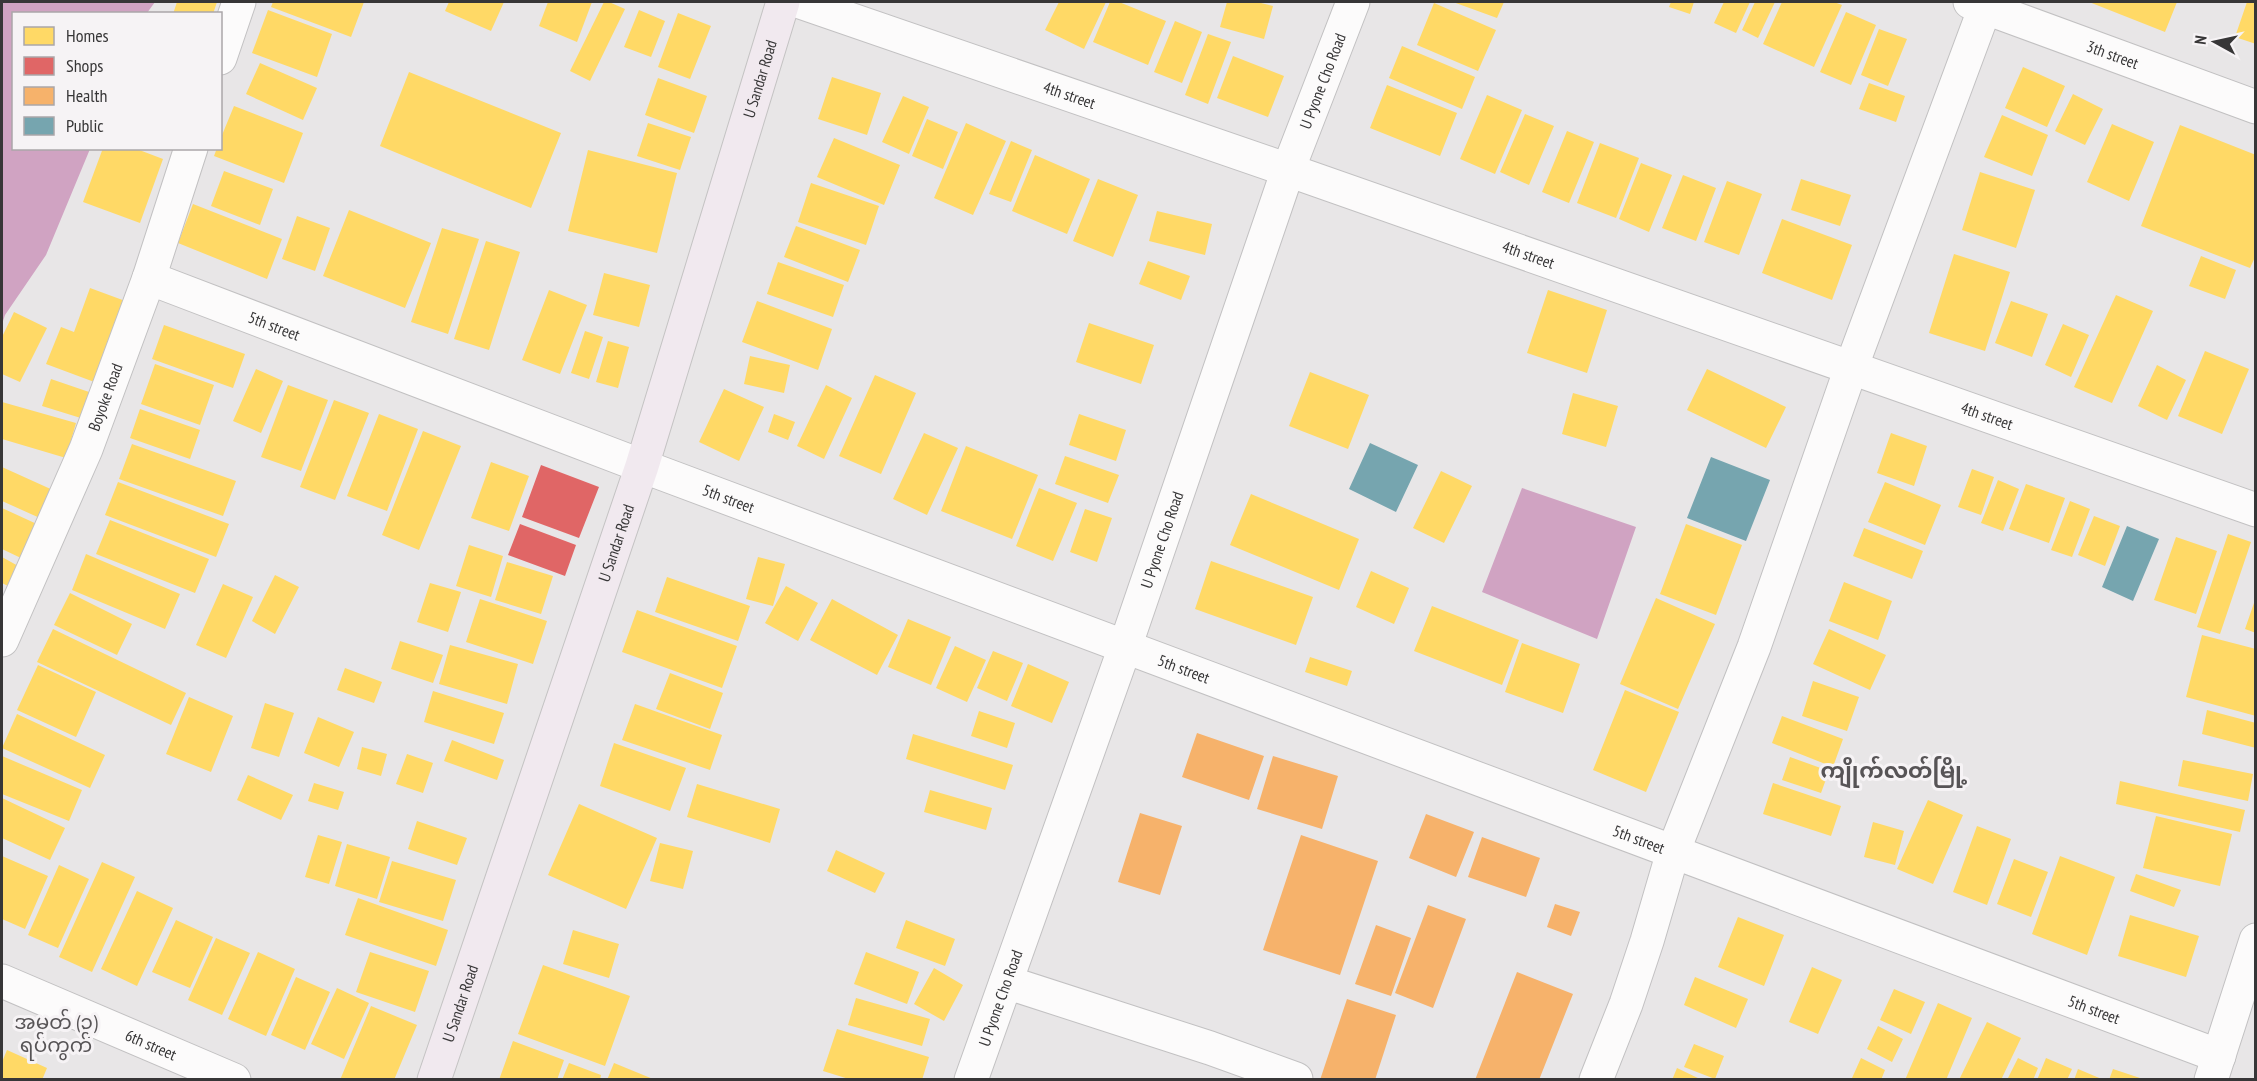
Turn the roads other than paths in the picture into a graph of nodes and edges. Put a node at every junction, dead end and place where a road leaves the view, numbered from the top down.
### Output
1 (239, 2) edge
2 (783, 2) edge
3 (800, 2) edge
4 (1353, 2) edge
5 (1980, 3) edge
6 (222, 52) edge
7 (2256, 107) edge
8 (190, 150) edge
9 (1288, 170) junction
10 (149, 278) junction
11 (1851, 368) junction
12 (642, 466) junction
13 (2256, 510) edge
14 (2, 640) edge
15 (1125, 647) junction
16 (1673, 852) junction
17 (2256, 940) edge
18 (2, 981) edge
19 (1006, 982) junction
20 (2215, 1068) edge
21 (1296, 1079) edge
22 (234, 1080) edge
23 (435, 1080) edge
24 (971, 1080) edge
25 (1596, 1080) edge

1 - 6 street
2 - 12 main road, U Sandar Road
3 - 9 street, 4th street
4 - 9 street, U Pyone Cho Road
5 - 7 street, 3th street
5 - 11 street
8 - 10 street, Boyoke Road
9 - 11 street, 4th street
9 - 15 street, U Pyone Cho Road
10 - 12 street, 5th street
10 - 14 street, Boyoke Road
11 - 13 street, 4th street
11 - 16 street
12 - 15 street, 5th street
12 - 23 main road, U Sandar Road
15 - 16 street, 5th street
15 - 19 street, U Pyone Cho Road
16 - 20 street, 5th street
16 - 25 street
17 - 20 street
18 - 22 street, 6th street
19 - 21 street
19 - 24 street, U Pyone Cho Road

